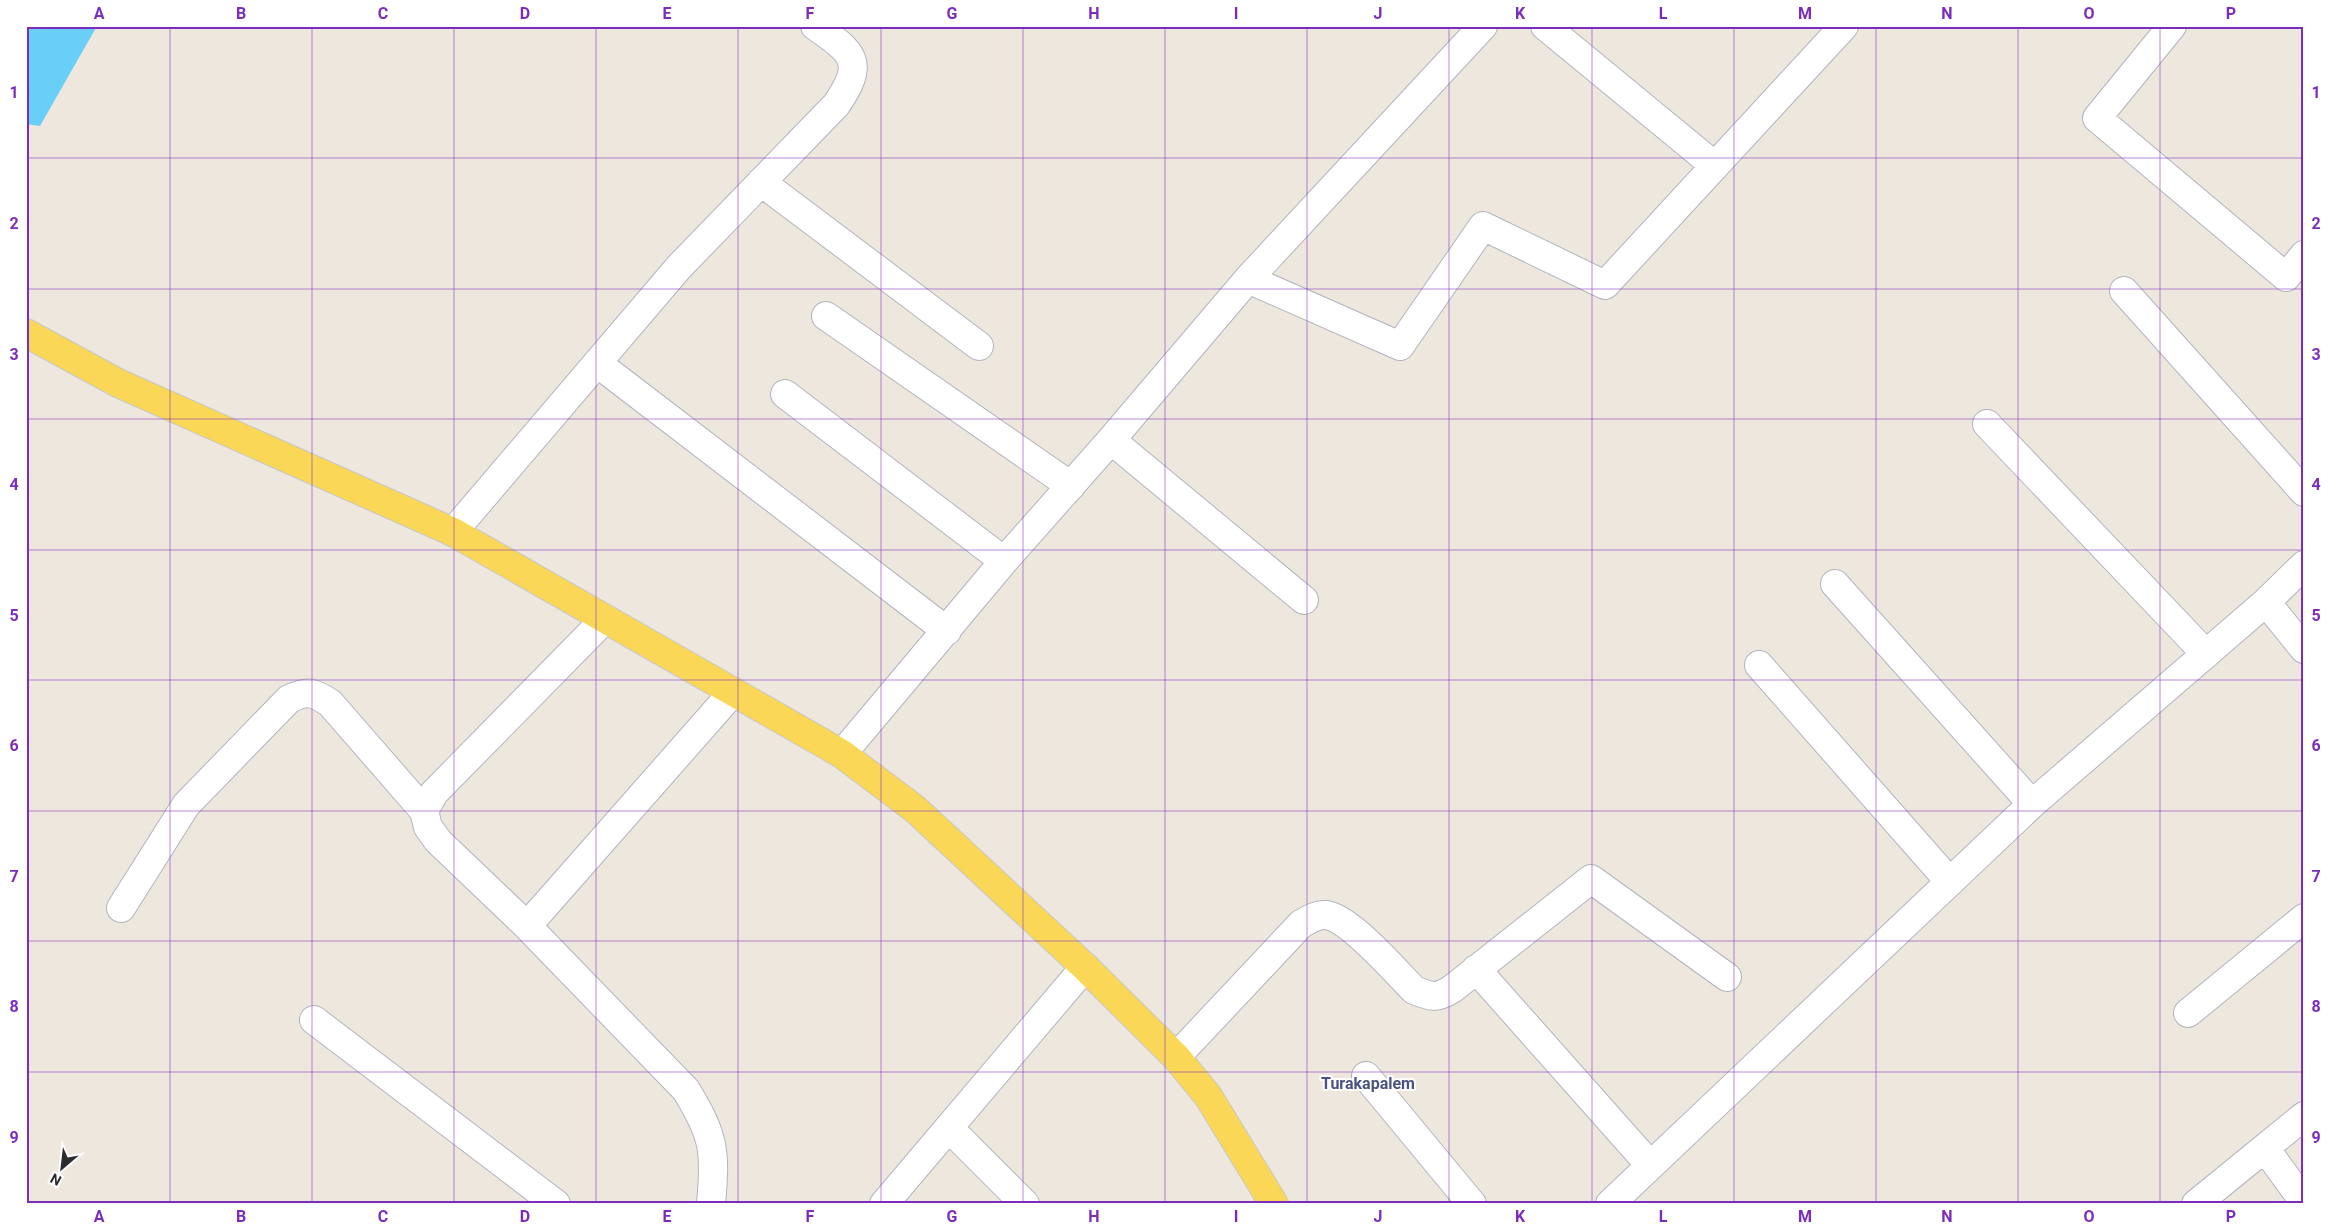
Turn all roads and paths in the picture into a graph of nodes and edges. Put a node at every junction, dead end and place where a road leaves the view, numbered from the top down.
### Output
1 (815, 26) edge
2 (1483, 26) edge
3 (1545, 26) edge
4 (1844, 26) edge
5 (2172, 26) edge
6 (1715, 166) junction
7 (761, 182) junction
8 (2304, 255) edge
9 (1248, 279) junction
10 (2124, 291) dead end
11 (826, 316) dead end
12 (26, 333) edge
13 (979, 346) dead end
14 (597, 363) junction
15 (785, 394) dead end
16 (1987, 424) dead end
17 (1111, 440) junction
18 (1071, 486) junction
19 (2304, 492) edge
20 (453, 532) junction
21 (1004, 562) junction
22 (2304, 565) edge
23 (1835, 584) dead end
24 (1304, 600) dead end
25 (2266, 602) junction
26 (605, 619) junction
27 (947, 631) junction
28 (2304, 649) edge
29 (2206, 654) junction
30 (1759, 665) dead end
31 (733, 692) junction
32 (842, 754) junction
33 (2032, 804) junction
34 (424, 811) junction
35 (1950, 882) junction
36 (121, 908) dead end
37 (2304, 918) edge
38 (527, 926) junction
39 (1085, 967) junction
40 (1476, 969) junction
41 (1727, 977) dead end
42 (2188, 1013) dead end
43 (314, 1020) dead end
44 (1176, 1057) junction
45 (1366, 1076) dead end
46 (2304, 1116) edge
47 (949, 1128) junction
48 (2265, 1148) junction
49 (1650, 1165) junction
50 (2304, 1202) edge
51 (556, 1204) edge
52 (711, 1204) edge
53 (884, 1204) edge
54 (1025, 1204) edge
55 (1274, 1204) edge
56 (1472, 1204) edge
57 (1610, 1204) edge
58 (2196, 1204) edge

1 - 7 street
2 - 9 street
3 - 6 street
4 - 6 street
5 - 8 street
6 - 9 street
7 - 13 street
7 - 14 street
9 - 17 street
10 - 19 street
11 - 18 street
12 - 20 main road
14 - 20 street
14 - 27 street
15 - 21 street
16 - 29 street
17 - 18 street
17 - 24 street
18 - 21 street
20 - 26 main road
21 - 27 street
22 - 25 street
23 - 33 street
25 - 28 street
25 - 29 street
26 - 31 main road
26 - 34 street
27 - 32 street
29 - 33 street
30 - 35 street
31 - 32 main road
31 - 38 street
32 - 39 main road
33 - 35 street
34 - 36 street
34 - 38 street
35 - 49 street
37 - 42 street
38 - 52 street
39 - 44 main road
39 - 47 street
40 - 41 street
40 - 44 street
40 - 49 street
43 - 51 street
44 - 55 main road
45 - 56 street
46 - 48 street
47 - 53 street
47 - 54 street
48 - 50 street
48 - 58 street
49 - 57 street

